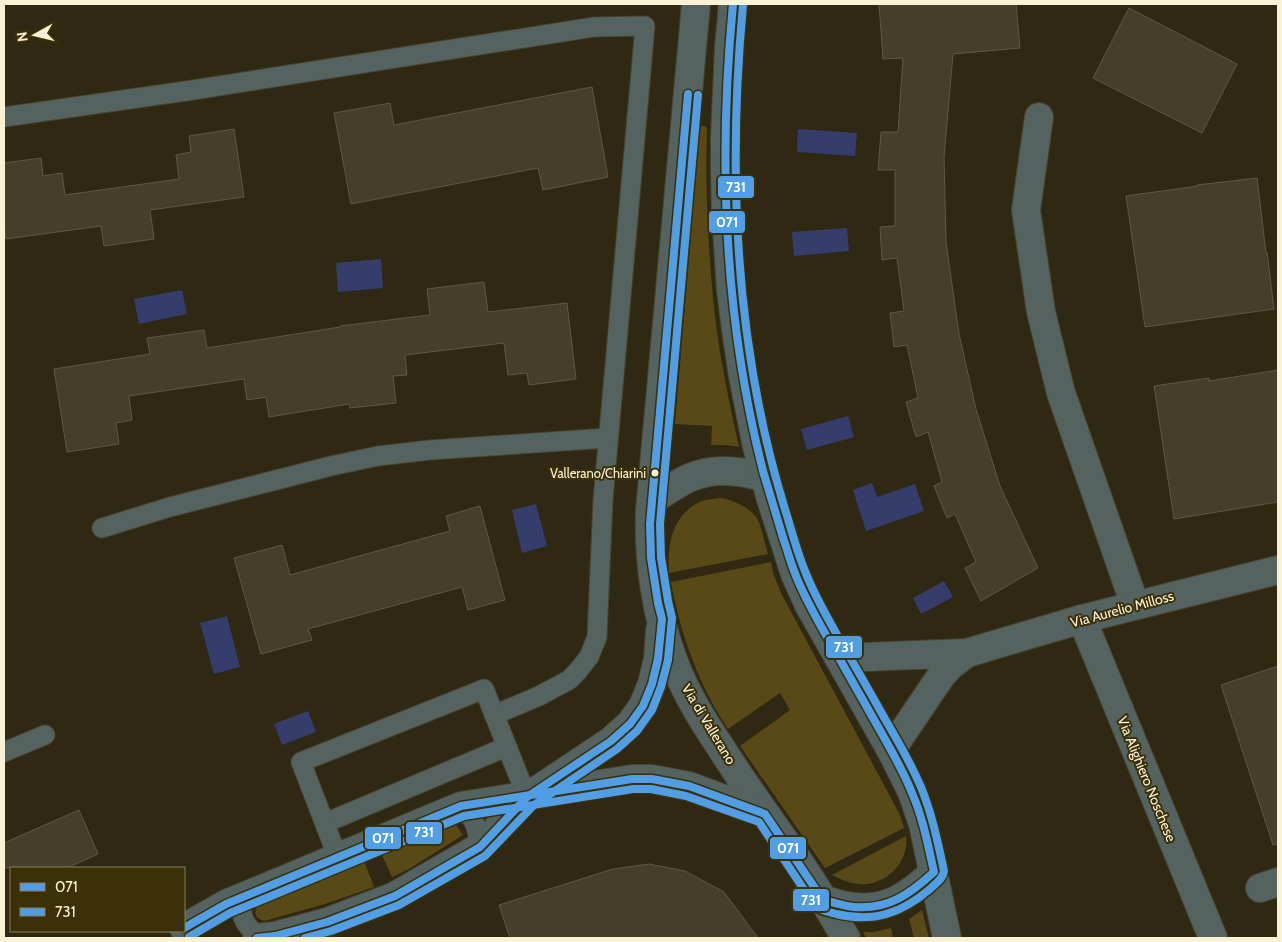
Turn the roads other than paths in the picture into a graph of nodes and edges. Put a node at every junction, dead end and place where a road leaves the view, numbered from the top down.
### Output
1 (696, 4) edge
2 (733, 4) edge
3 (4, 117) edge
4 (1039, 117) dead end
5 (608, 438) junction
6 (765, 478) junction
7 (652, 500) junction
8 (102, 528) dead end
9 (1278, 570) edge
10 (1135, 605) junction
11 (662, 619) junction
12 (1082, 619) junction
13 (967, 653) junction
14 (840, 658) junction
15 (494, 715) junction
16 (45, 735) dead end
17 (506, 747) junction
18 (891, 750) junction
19 (4, 752) edge
20 (527, 797) junction
21 (460, 806) junction
22 (765, 814) junction
23 (325, 823) junction
24 (480, 847) junction
25 (338, 858) junction
26 (934, 872) junction
27 (241, 898) junction
28 (824, 900) junction
29 (185, 927) edge
30 (258, 938) edge
31 (846, 938) edge
32 (947, 938) edge
33 (1212, 938) edge

1 - 7 street, Via di Vallerano
2 - 6 street
3 - 5 lane
4 - 10 street
5 - 8 lane
5 - 15 lane
6 - 7 street
6 - 14 street
7 - 11 street, Via di Vallerano
9 - 10 street, Via Aurelio Milloss
10 - 12 street, Via Aurelio Milloss
11 - 20 street
11 - 22 street, Via di Vallerano
12 - 13 street, Via Aurelio Milloss
12 - 33 street, Via Alighiero Noschese
13 - 14 street, Via Aurelio Milloss
13 - 18 street, Via Aurelio Milloss
14 - 18 street
15 - 17 lane
15 - 23 lane
16 - 19 lane
17 - 20 lane
17 - 23 lane
18 - 26 street
20 - 21 street
20 - 22 street
20 - 24 street
21 - 24 lane
21 - 25 street
22 - 28 street, Via di Vallerano
23 - 25 lane
24 - 30 street
25 - 27 street
26 - 28 street
26 - 32 street
27 - 29 street
27 - 30 lane
28 - 31 street, Via di Vallerano

